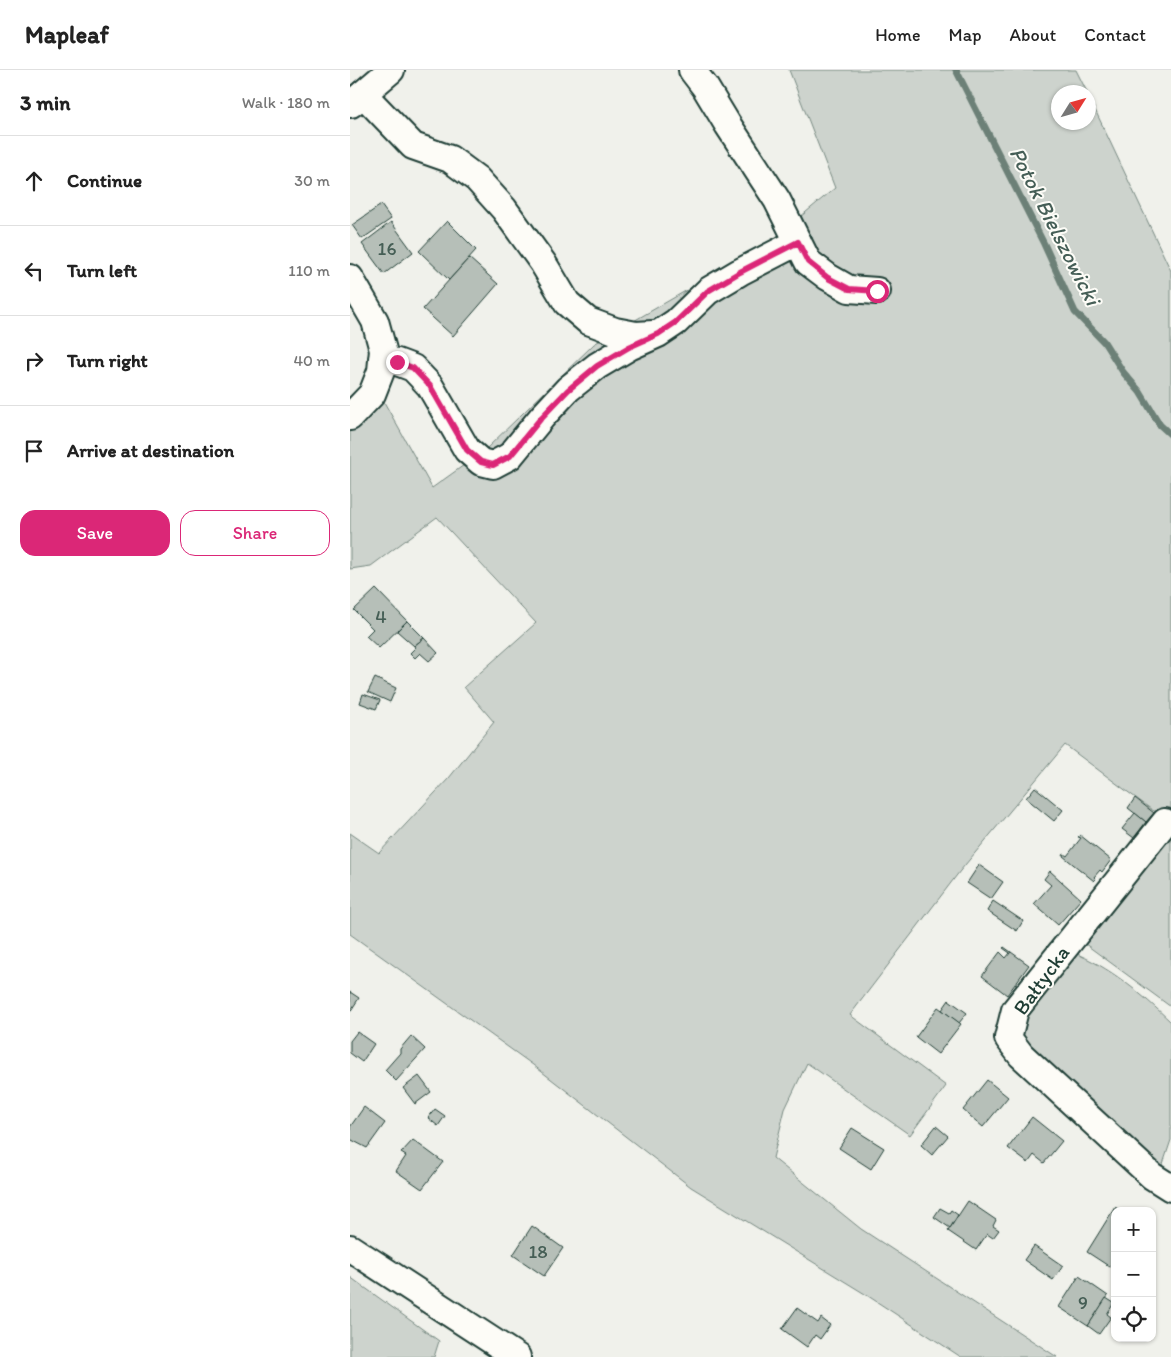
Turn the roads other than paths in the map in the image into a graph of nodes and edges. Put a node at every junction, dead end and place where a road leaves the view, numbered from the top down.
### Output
1 (391, 70) edge
2 (692, 70) edge
3 (356, 99) edge
4 (798, 242) junction
5 (350, 278) edge
6 (877, 291) dead end
7 (658, 334) junction
8 (382, 360) junction
9 (350, 416) edge
10 (1165, 822) dead end
11 (1171, 1188) edge
12 (353, 1256) edge
13 (516, 1357) edge

1 - 3 street
2 - 4 street
3 - 7 street
4 - 6 street
4 - 7 street
5 - 8 street
7 - 8 street
8 - 9 street
10 - 11 street, Bałtycka
12 - 13 street

